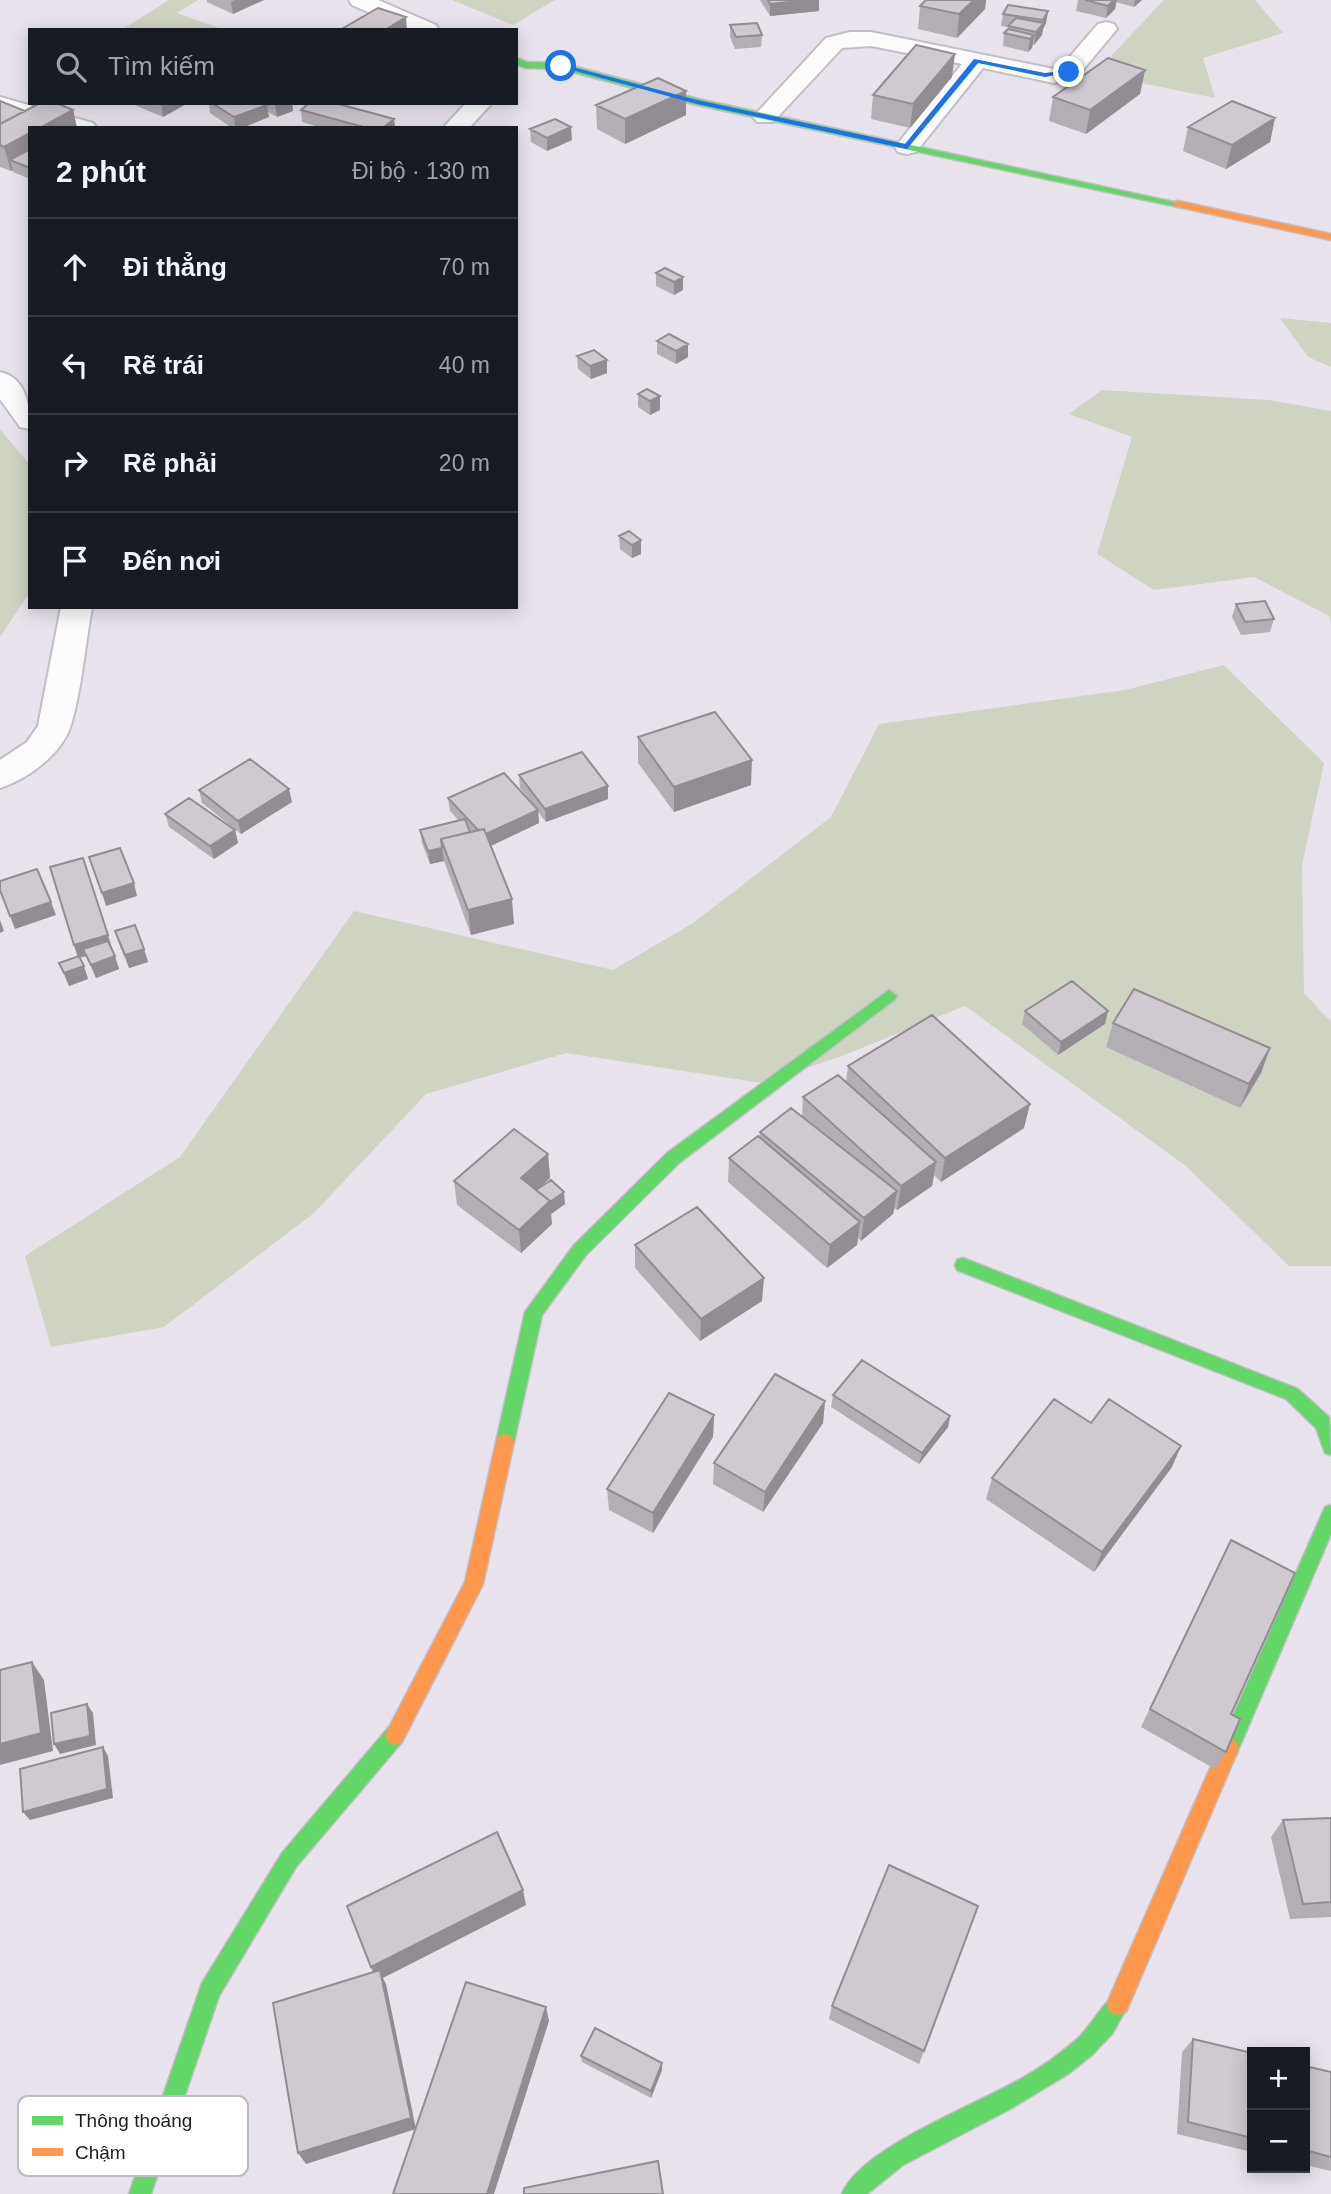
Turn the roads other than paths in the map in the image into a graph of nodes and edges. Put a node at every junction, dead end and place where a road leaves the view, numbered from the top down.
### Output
1 (360, 0) edge
2 (423, 28) edge
3 (1106, 29) dead end
4 (977, 61) junction
5 (520, 65) edge
6 (0, 104) edge
7 (478, 105) edge
8 (765, 117) junction
9 (78, 126) edge
10 (457, 126) edge
11 (907, 146) junction
12 (1331, 237) edge
13 (0, 380) edge
14 (28, 418) edge
15 (77, 609) edge
16 (0, 776) edge
17 (889, 996) dead end
18 (963, 1265) dead end
19 (1331, 1447) edge
20 (1331, 1513) edge
21 (174, 2096) edge
22 (146, 2176) edge
23 (140, 2194) edge
24 (853, 2194) edge

1 - 2 street
3 - 4 street
4 - 8 street
4 - 11 street
5 - 8 street
6 - 9 street
7 - 10 street
8 - 11 street
11 - 12 street
13 - 14 street
15 - 16 street
17 - 21 street
18 - 19 street
20 - 24 street
22 - 23 street

